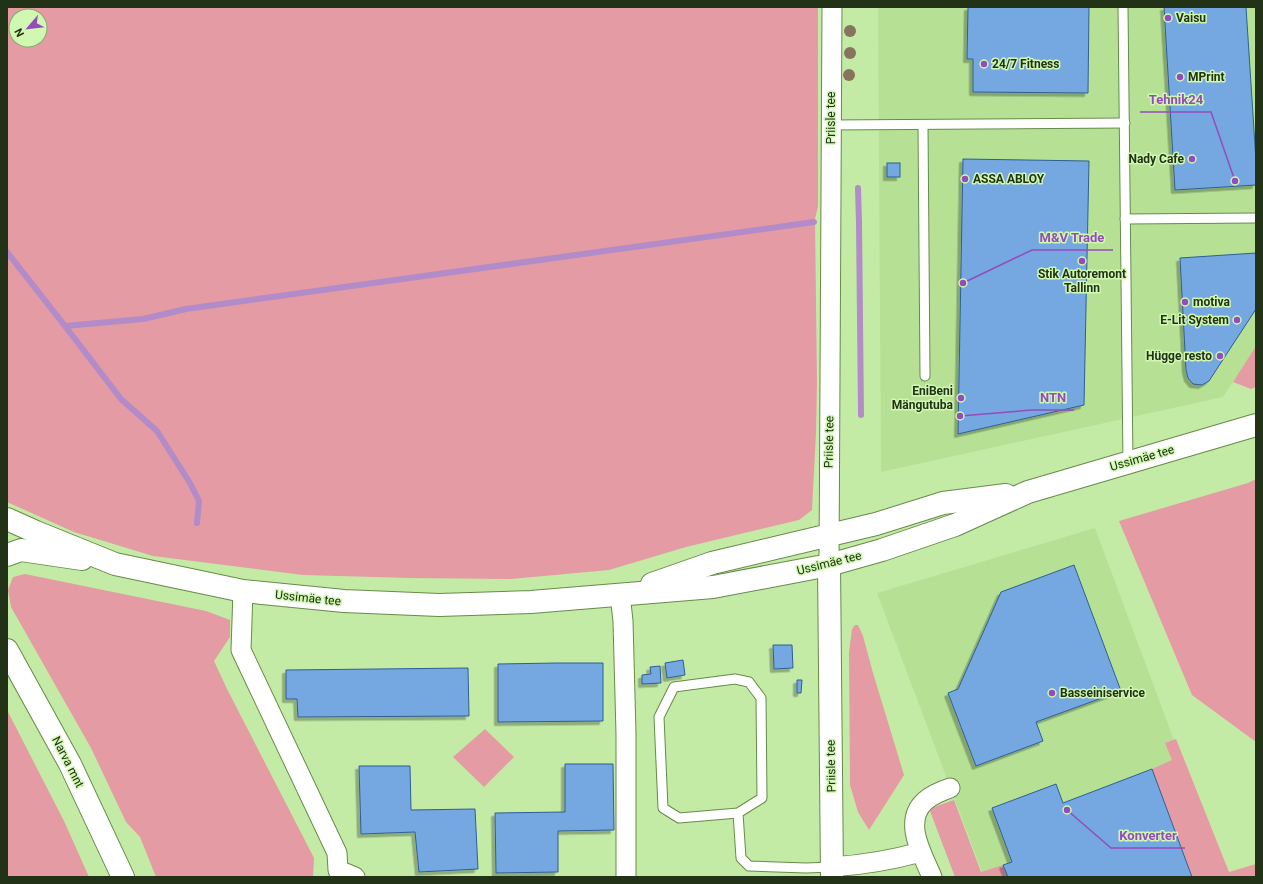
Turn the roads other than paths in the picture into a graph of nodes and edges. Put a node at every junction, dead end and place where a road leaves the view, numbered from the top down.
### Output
1 (832, 7) edge
2 (1123, 7) edge
3 (1125, 123) junction
4 (831, 125) junction
5 (923, 125) junction
6 (1256, 218) edge
7 (1125, 219) junction
8 (925, 376) dead end
9 (1256, 425) edge
10 (1128, 463) junction
11 (1028, 492) junction
12 (7, 519) edge
13 (7, 529) edge
14 (36, 532) junction
15 (828, 535) junction
16 (7, 555) edge
17 (115, 564) junction
18 (829, 565) junction
19 (244, 591) junction
20 (620, 594) junction
21 (7, 650) edge
22 (950, 788) dead end
23 (738, 813) junction
24 (921, 852) junction
25 (832, 872) edge
26 (123, 877) edge
27 (355, 877) edge
28 (626, 877) edge
29 (932, 877) edge

1 - 4 street, Priisle tee
2 - 3 lane
3 - 5 lane
3 - 7 lane
4 - 5 lane
4 - 15 street, Priisle tee
5 - 8 lane
6 - 7 lane
7 - 10 lane
9 - 10 street, Ussimäe tee
10 - 11 street, Ussimäe tee
11 - 15 street, Ussimäe tee
11 - 18 street, Ussimäe tee
12 - 14 street, Ussimäe tee
13 - 14 street
14 - 17 street, Ussimäe tee
15 - 18 street, Priisle tee
15 - 20 street, Ussimäe tee
16 - 17 street
17 - 19 street, Ussimäe tee
18 - 20 street, Ussimäe tee
18 - 25 street, Priisle tee
19 - 20 street, Ussimäe tee
19 - 27 street
20 - 28 street
21 - 26 street, Narva mnt
22 - 24 street
23 - 23 lane
23 - 25 lane
24 - 25 street
24 - 29 street

